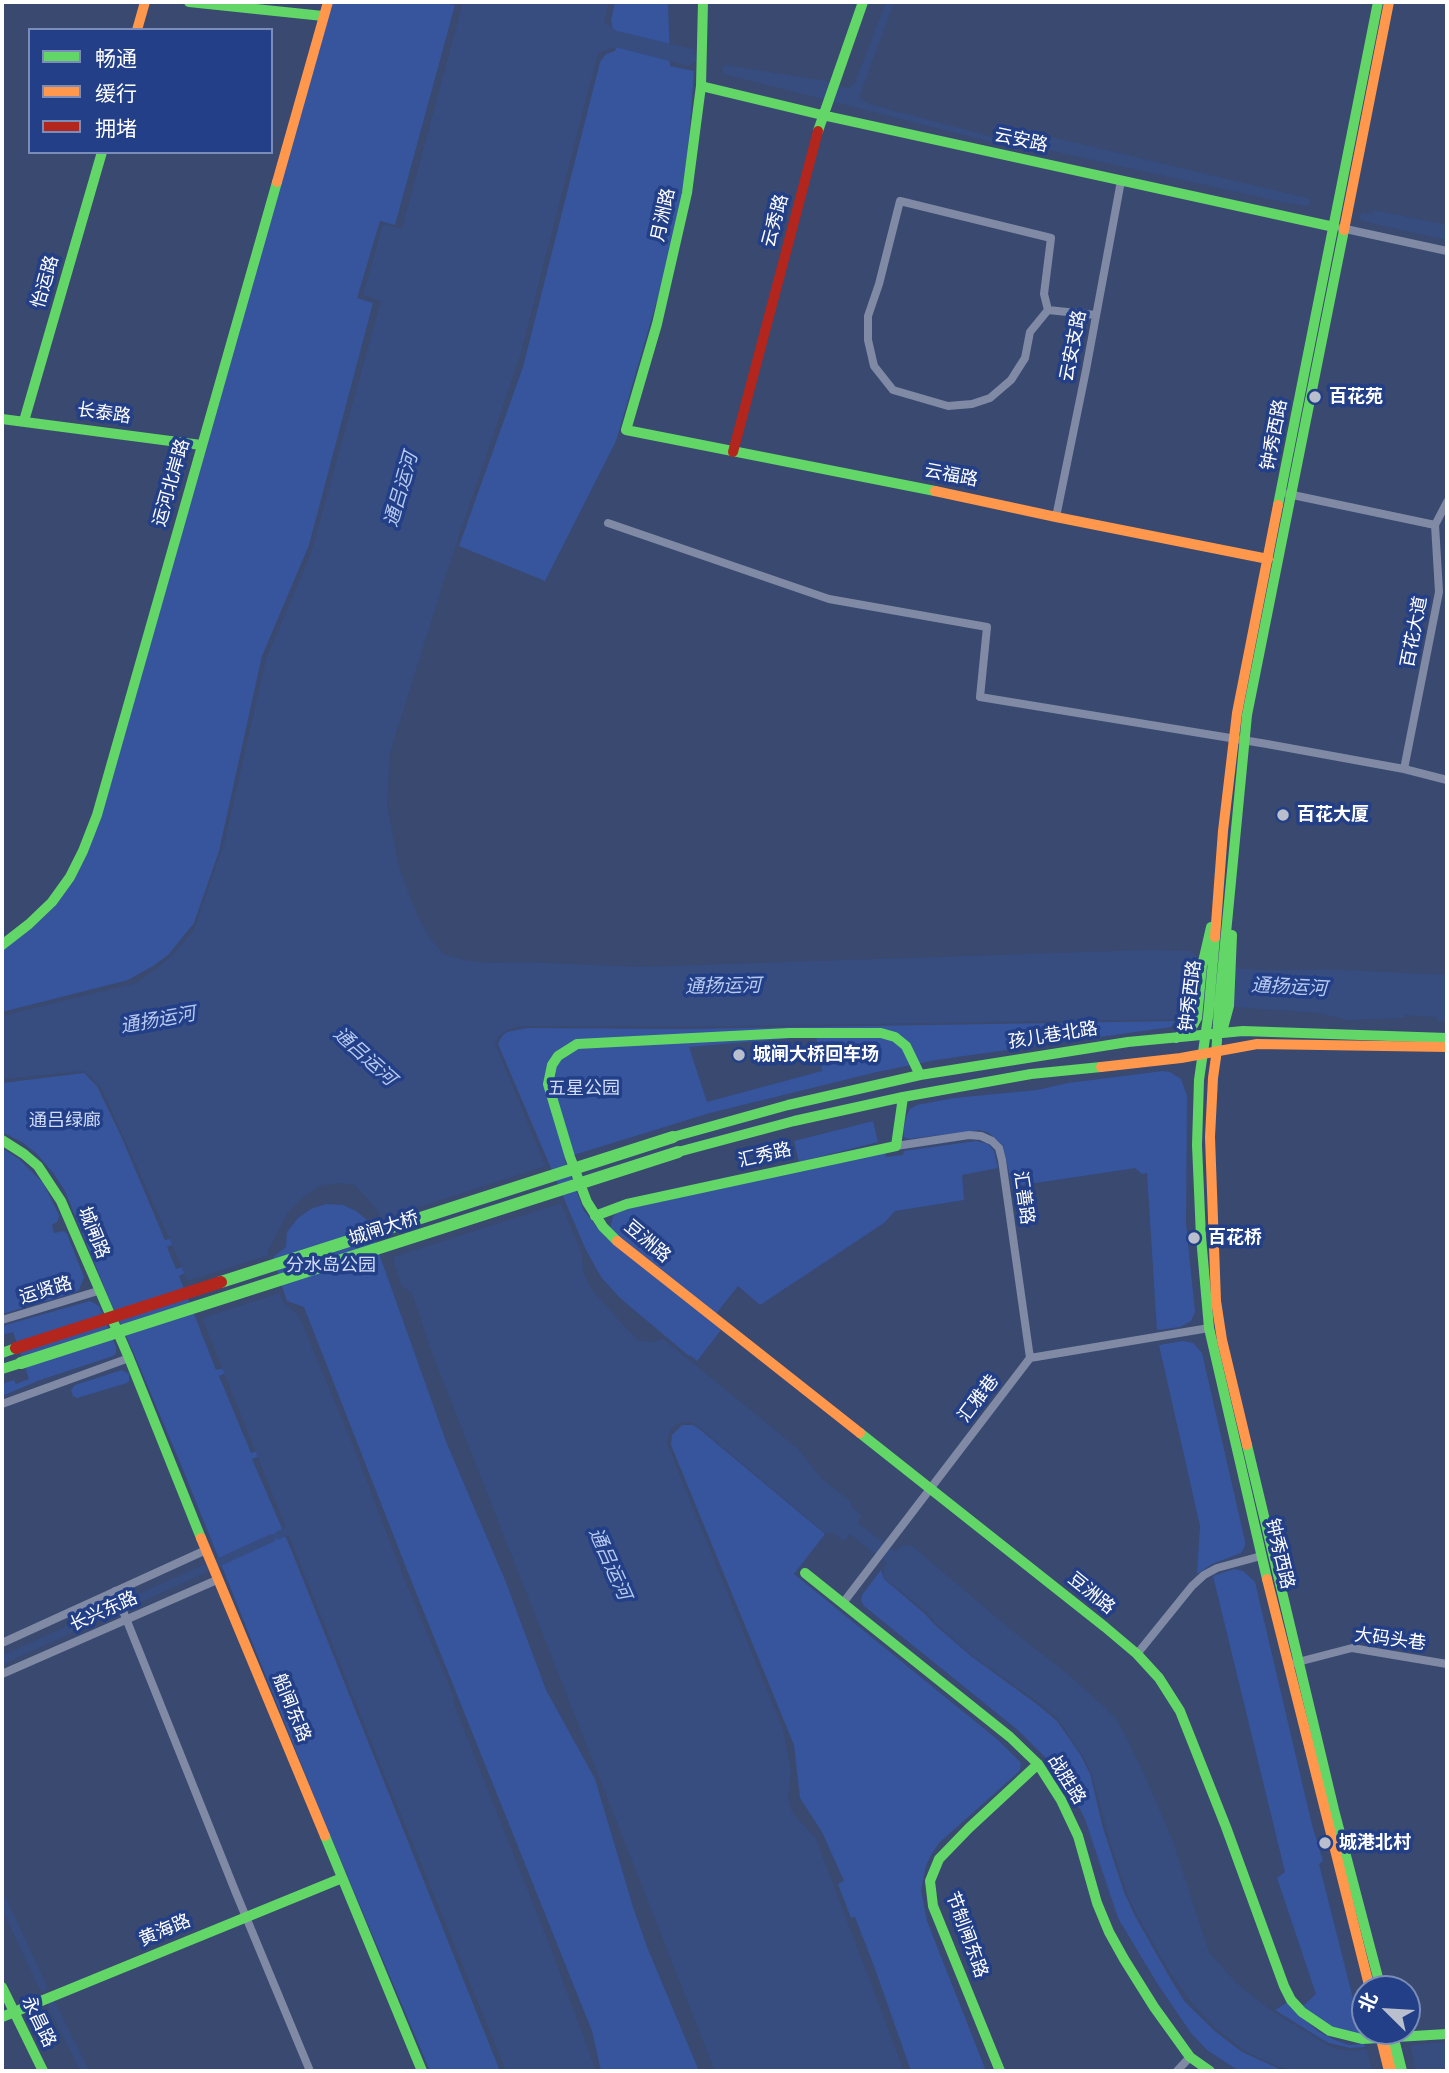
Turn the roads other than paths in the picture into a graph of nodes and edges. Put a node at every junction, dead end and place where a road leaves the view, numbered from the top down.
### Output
1 (145, 2) edge
2 (189, 2) edge
3 (328, 2) edge
4 (703, 2) edge
5 (863, 2) edge
6 (1378, 2) edge
7 (1389, 2) edge
8 (323, 16) junction
9 (138, 28) edge
10 (701, 86) junction
11 (822, 115) junction
12 (101, 154) edge
13 (1121, 181) junction
14 (1339, 228) junction
15 (1447, 251) edge
16 (1048, 310) junction
17 (1096, 315) junction
18 (2, 419) edge
19 (24, 421) junction
20 (626, 430) joint
21 (201, 445) junction
22 (733, 453) junction
23 (1286, 494) junction
24 (1447, 502) edge
25 (1056, 517) junction
26 (608, 523) dead end
27 (1435, 525) junction
28 (1268, 559) junction
29 (1239, 740) junction
30 (1404, 769) junction
31 (1447, 780) edge
32 (1224, 901) junction
33 (2, 945) edge
34 (1217, 967) junction
35 (1214, 1005) junction
36 (1205, 1034) junction
37 (1176, 1038) junction
38 (1447, 1038) edge
39 (1219, 1041) junction
40 (1447, 1047) edge
41 (1202, 1055) junction
42 (920, 1075) junction
43 (903, 1097) junction
44 (673, 1137) joint
45 (2, 1140) edge
46 (896, 1146) junction
47 (678, 1152) joint
48 (595, 1216) junction
49 (98, 1291) junction
50 (2, 1320) edge
51 (1209, 1328) junction
52 (2, 1353) edge
53 (129, 1358) junction
54 (1030, 1358) junction
55 (2, 1369) edge
56 (2, 1404) edge
57 (931, 1488) junction
58 (206, 1550) junction
59 (1261, 1556) junction
60 (805, 1573) dead end
61 (219, 1579) junction
62 (115, 1591) junction
63 (843, 1603) junction
64 (127, 1618) junction
65 (2, 1643) edge
66 (1137, 1654) junction
67 (1293, 1663) junction
68 (1447, 1664) edge
69 (2, 1674) edge
70 (1038, 1765) junction
71 (342, 1878) junction
72 (1355, 1905) junction
73 (247, 1916) junction
74 (1368, 1975) edge
75 (1377, 1975) edge
76 (2, 1987) edge
77 (8, 2015) edge
78 (1447, 2034) edge
79 (1384, 2045) edge
80 (1394, 2045) edge
81 (1190, 2057) junction
82 (43, 2071) edge
83 (310, 2071) edge
84 (422, 2071) edge
85 (1000, 2071) edge
86 (1177, 2071) edge
87 (1210, 2071) edge
88 (1390, 2071) edge
89 (1401, 2071) edge

1 - 9 street
2 - 8 street
3 - 8 street, 运河北岸路
4 - 10 street, 月洲路
5 - 11 street, 云秀路
6 - 14 street, 钟秀西路
7 - 14 street, 钟秀西路
8 - 21 street, 运河北岸路
10 - 11 street, 云安路
10 - 20 street, 月洲路
11 - 13 street, 云安路
11 - 22 street, 云秀路
12 - 19 street, 怡运路
13 - 14 street, 云安路
13 - 17 street, 云安支路
14 - 15 street
14 - 23 street, 钟秀西路
16 - 16 street
16 - 17 street
17 - 25 street, 云安支路
18 - 19 street, 长泰路
19 - 21 street, 长泰路
20 - 22 street, 云福路
21 - 33 street, 运河北岸路
22 - 25 street, 云福路
23 - 27 street
23 - 28 street, 钟秀西路
23 - 29 street, 钟秀西路
24 - 27 street
25 - 28 street, 云福路
26 - 29 street
27 - 30 street, 百花大道
28 - 29 street, 钟秀西路
29 - 30 street
29 - 32 street, 钟秀西路
30 - 31 street
32 - 34 street, 钟秀西路
32 - 34 street
34 - 35 street, 钟秀西路
34 - 35 street
35 - 36 street, 钟秀西路
35 - 37 street
35 - 39 street, 钟秀西路
36 - 37 street, 孩儿巷北路
36 - 39 street, 孩儿巷北路
36 - 41 street, 钟秀西路
37 - 42 street, 孩儿巷北路
38 - 39 street, 孩儿巷北路
39 - 40 street, 孩儿巷北路
39 - 41 street, 孩儿巷北路
39 - 67 street, 钟秀西路
41 - 43 street, 孩儿巷北路
41 - 51 street, 钟秀西路
42 - 44 street, 孩儿巷北路
42 - 48 street, 豆洲路
43 - 46 street
43 - 47 street, 孩儿巷北路
44 - 52 street, 城闸大桥, bridge
45 - 49 street, 城闸路
46 - 48 street, 汇秀路
46 - 54 street, 汇善路
47 - 55 street, 城闸大桥, bridge
48 - 57 street, 豆洲路
49 - 50 street, 运贤路
49 - 53 street, 城闸路
51 - 54 street
51 - 59 street, 钟秀西路
53 - 56 street
53 - 58 street, 船闸东路
54 - 57 street, 汇雅巷
57 - 63 street, 汇雅巷
57 - 66 street, 豆洲路
58 - 61 street, 船闸东路
58 - 62 street, 长兴东路
59 - 66 street
59 - 67 street, 钟秀西路
60 - 63 street, 战胜路
61 - 64 street, 长兴东路
61 - 71 street, 船闸东路
62 - 64 street
62 - 65 street, 长兴东路
63 - 70 street, 战胜路
64 - 69 street, 长兴东路
64 - 73 street
66 - 78 street, 豆洲路
67 - 68 street, 大码头巷
67 - 72 street, 钟秀西路
70 - 81 street, 战胜路
70 - 85 street, 节制闸东路
71 - 73 street, 黄海路
71 - 84 street, 船闸东路
72 - 74 street, 钟秀西路
72 - 75 street, 钟秀西路
73 - 77 street, 黄海路
73 - 83 street
76 - 77 street, 永昌路
77 - 82 street, 永昌路
79 - 88 street, bridge
80 - 89 street, bridge
81 - 86 street
81 - 87 street, 战胜路

